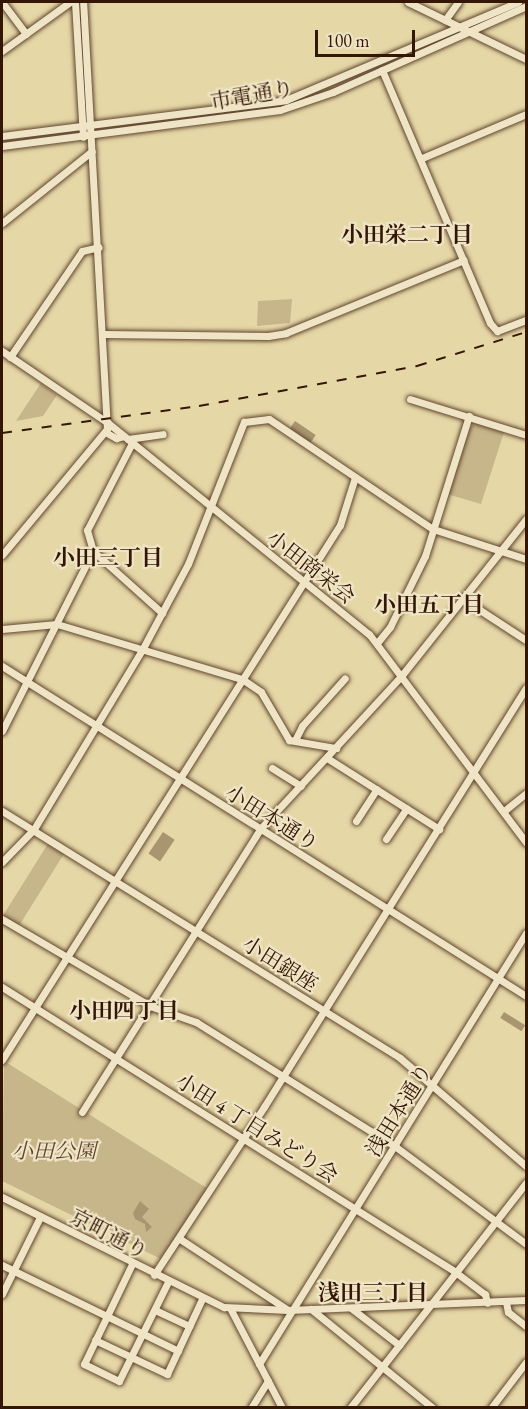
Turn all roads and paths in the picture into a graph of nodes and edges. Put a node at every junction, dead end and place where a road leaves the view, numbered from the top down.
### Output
1 (2, 2) edge
2 (70, 2) edge
3 (75, 2) edge
4 (83, 2) edge
5 (408, 2) edge
6 (458, 2) edge
7 (518, 2) edge
8 (526, 6) edge
9 (445, 20) junction
10 (460, 27) junction
11 (470, 31) junction
12 (26, 34) junction
13 (2, 51) edge
14 (526, 59) edge
15 (382, 70) junction
16 (526, 114) edge
17 (92, 125) junction
18 (83, 126) junction
19 (2, 136) edge
20 (92, 136) junction
21 (83, 137) junction
22 (2, 146) edge
23 (93, 151) junction
24 (422, 158) junction
25 (2, 223) edge
26 (99, 247) junction
27 (464, 260) junction
28 (526, 320) edge
29 (104, 334) junction
30 (2, 351) edge
31 (10, 357) junction
32 (410, 399) dead end
33 (469, 416) junction
34 (108, 423) junction
35 (105, 432) junction
36 (163, 434) dead end
37 (526, 435) edge
38 (128, 439) junction
39 (355, 477) junction
40 (210, 509) junction
41 (526, 519) edge
42 (433, 529) junction
43 (93, 551) junction
44 (500, 551) junction
45 (2, 555) edge
46 (526, 560) edge
47 (303, 582) junction
48 (463, 599) junction
49 (162, 613) junction
50 (57, 624) junction
51 (2, 629) edge
52 (526, 640) edge
53 (377, 643) junction
54 (142, 650) junction
55 (2, 666) edge
56 (402, 675) junction
57 (345, 678) dead end
58 (242, 679) junction
59 (29, 683) junction
60 (526, 688) edge
61 (97, 727) junction
62 (2, 731) edge
63 (295, 740) junction
64 (336, 748) junction
65 (327, 758) junction
66 (272, 768) dead end
67 (476, 773) junction
68 (178, 778) junction
69 (301, 786) junction
70 (377, 789) junction
71 (526, 793) edge
72 (406, 808) junction
73 (2, 811) edge
74 (504, 811) junction
75 (356, 821) dead end
76 (34, 829) junction
77 (260, 829) junction
78 (439, 829) junction
79 (386, 839) dead end
80 (526, 842) edge
81 (2, 862) edge
82 (115, 880) junction
83 (387, 909) junction
84 (2, 919) edge
85 (197, 930) junction
86 (526, 933) edge
87 (65, 959) junction
88 (500, 979) junction
89 (2, 987) edge
90 (526, 996) edge
91 (150, 1006) junction
92 (35, 1007) junction
93 (324, 1011) junction
94 (2, 1059) edge
95 (116, 1059) junction
96 (283, 1076) junction
97 (434, 1086) junction
98 (82, 1112) dead end
99 (243, 1139) junction
100 (396, 1147) junction
101 (526, 1166) edge
102 (526, 1183) edge
103 (2, 1197) edge
104 (357, 1210) junction
105 (40, 1217) junction
106 (495, 1221) junction
107 (180, 1239) junction
108 (526, 1244) edge
109 (132, 1264) junction
110 (2, 1265) edge
111 (13, 1271) junction
112 (454, 1271) junction
113 (154, 1275) junction
114 (168, 1282) junction
115 (2, 1294) edge
116 (202, 1299) junction
117 (526, 1300) edge
118 (506, 1302) junction
119 (487, 1303) junction
120 (430, 1305) junction
121 (230, 1308) junction
122 (351, 1308) junction
123 (311, 1309) junction
124 (154, 1310) junction
125 (291, 1310) junction
126 (106, 1316) junction
127 (189, 1326) junction
128 (526, 1326) edge
129 (143, 1334) junction
130 (95, 1340) junction
131 (399, 1345) junction
132 (178, 1351) junction
133 (131, 1357) junction
134 (526, 1362) edge
135 (259, 1364) junction
136 (382, 1366) junction
137 (268, 1381) junction
138 (251, 1407) edge
139 (282, 1407) edge
140 (350, 1407) edge
141 (433, 1407) edge
142 (491, 1407) edge

1 - 12 street
2 - 12 street
3 - 18 street
4 - 17 street
5 - 9 street
6 - 9 street
7 - 10 street, 市電通り
8 - 11 street, 市電通り
9 - 10 street
10 - 11 street
10 - 17 street, 市電通り
11 - 14 street
11 - 15 street, 市電通り
12 - 13 street
15 - 20 street, 市電通り
15 - 24 street
16 - 24 street
17 - 18 street, 市電通り
17 - 20 street
18 - 19 street, 市電通り
18 - 21 street
20 - 21 street, 市電通り
20 - 23 street
21 - 22 street, 市電通り
23 - 25 street
23 - 26 street
24 - 27 street
26 - 29 street
26 - 31 street
27 - 28 street
27 - 29 street
29 - 34 street
30 - 31 street, 小田商栄会
31 - 34 street, 小田商栄会
32 - 33 street
33 - 37 street
33 - 42 street
34 - 35 street
34 - 38 street, 小田商栄会
35 - 38 street
35 - 45 street
36 - 38 street
38 - 40 street, 小田商栄会
38 - 43 street
39 - 40 street
39 - 42 street
39 - 47 street
40 - 47 street, 小田商栄会
40 - 49 street
41 - 44 street
42 - 44 street
42 - 53 street
43 - 49 street
43 - 50 street
44 - 46 street
44 - 48 street
47 - 53 street, 小田商栄会
47 - 58 street
48 - 52 street
48 - 56 street
49 - 54 street
50 - 51 street
50 - 54 street
50 - 59 street
53 - 56 street, 小田商栄会
54 - 58 street
54 - 61 street
55 - 59 street, 小田本通り
56 - 64 street
56 - 67 street, 小田商栄会
57 - 63 street
58 - 63 street
58 - 68 street
59 - 61 street, 小田本通り
59 - 62 street
60 - 67 street
61 - 68 street, 小田本通り
61 - 76 street
63 - 64 street
64 - 65 street
65 - 69 street
65 - 70 street
66 - 69 street
67 - 74 street, 小田商栄会
67 - 78 street
68 - 77 street, 小田本通り
68 - 82 street
69 - 77 street
70 - 72 street
70 - 75 street
71 - 74 street
72 - 78 street
72 - 79 street
73 - 76 street, 小田銀座
74 - 80 street, 小田商栄会
76 - 81 street
76 - 82 street, 小田銀座
77 - 83 street, 小田本通り
77 - 85 street
78 - 83 street
82 - 85 street, 小田銀座
82 - 87 street
83 - 88 street, 小田本通り
83 - 93 street
84 - 87 street
85 - 91 street
85 - 93 street, 小田銀座
86 - 88 street, 浅田本通り
87 - 91 street
87 - 92 street
88 - 90 street, 小田本通り
88 - 97 street, 浅田本通り
89 - 92 street, 小田 4 丁目みどり会
91 - 95 street
91 - 96 street
92 - 94 street
92 - 95 street, 小田 4 丁目みどり会
93 - 96 street
93 - 97 street, 小田銀座
95 - 98 street
95 - 99 street, 小田 4 丁目みどり会
96 - 99 street
96 - 100 street
97 - 100 street, 浅田本通り
97 - 101 street, 小田銀座
99 - 104 street, 小田 4 丁目みどり会
99 - 107 street
100 - 104 street, 浅田本通り
100 - 106 street
102 - 106 street
103 - 105 street, 京町通り
104 - 112 street, 小田 4 丁目みどり会
104 - 125 street, 浅田本通り
105 - 109 street, 京町通り
105 - 111 street
106 - 108 street
106 - 112 street
107 - 113 street
107 - 125 street
109 - 113 street, 京町通り
109 - 126 street
110 - 111 street
111 - 115 street
111 - 126 street
112 - 119 street, 小田 4 丁目みどり会
112 - 120 street
113 - 114 street, 京町通り
114 - 116 street, 京町通り
114 - 124 street
116 - 121 street, 京町通り
116 - 127 street
117 - 118 street, 京町通り
118 - 119 street, 京町通り
118 - 128 street
119 - 120 street, 京町通り
120 - 122 street, 京町通り
120 - 131 street
121 - 125 street, 京町通り
121 - 135 street
122 - 123 street, 京町通り
122 - 131 street
123 - 125 street, 京町通り
123 - 136 street
124 - 127 street
124 - 129 street
125 - 135 street, 浅田本通り
126 - 129 street
126 - 130 street
127 - 132 street
129 - 132 street
129 - 133 street
130 - 133 street
130 - 133 street
131 - 136 street
132 - 133 street
134 - 142 street
135 - 137 street
136 - 140 street
136 - 141 street
137 - 138 street
137 - 139 street

